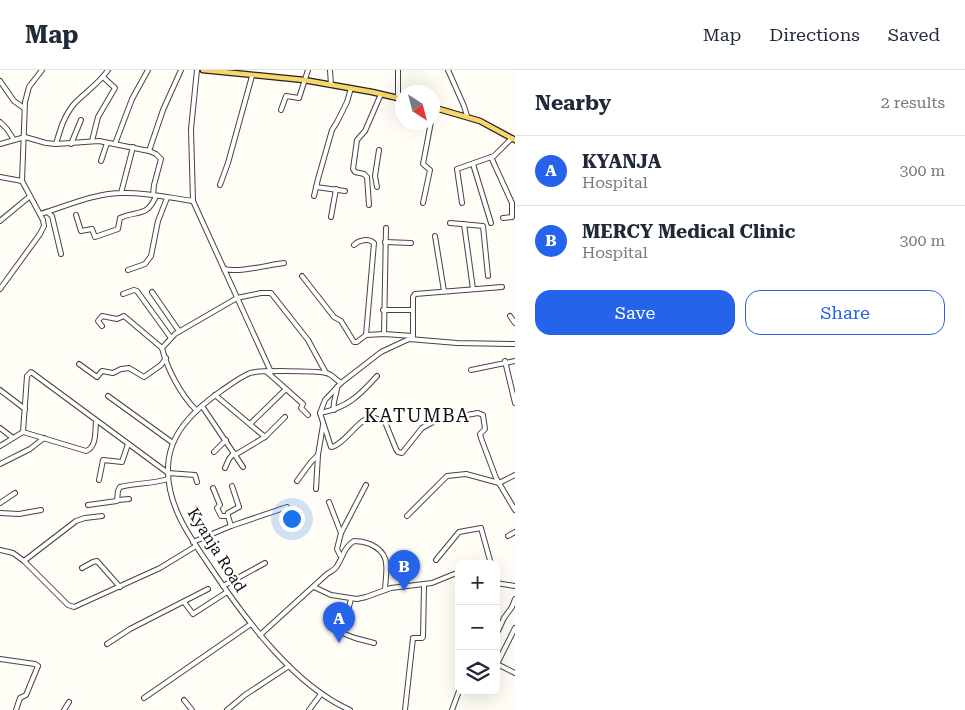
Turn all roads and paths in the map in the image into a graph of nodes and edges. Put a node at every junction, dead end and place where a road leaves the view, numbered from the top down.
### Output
1 (42, 70) edge
2 (108, 70) edge
3 (148, 70) edge
4 (181, 70) edge
5 (197, 70) edge
6 (204, 70) edge
7 (308, 70) edge
8 (330, 70) edge
9 (398, 70) edge
10 (448, 70) edge
11 (252, 76) junction
12 (103, 77) junction
13 (304, 80) junction
14 (0, 81) edge
15 (331, 85) junction
16 (399, 85) edge
17 (351, 88) junction
18 (381, 94) junction
19 (395, 97) edge
20 (24, 108) junction
21 (281, 110) dead end
22 (440, 110) edge
23 (467, 116) junction
24 (81, 120) dead end
25 (0, 122) edge
26 (429, 130) edge
27 (25, 137) junction
28 (513, 139) edge
29 (14, 140) junction
30 (92, 141) junction
31 (107, 143) junction
32 (0, 144) edge
33 (56, 144) junction
34 (71, 144) junction
35 (115, 144) junction
36 (133, 147) junction
37 (379, 150) dead end
38 (149, 151) junction
39 (491, 157) junction
40 (101, 160) dead end
41 (473, 164) junction
42 (375, 176) junction
43 (0, 177) edge
44 (367, 177) junction
45 (22, 181) junction
46 (220, 185) dead end
47 (316, 187) junction
48 (377, 187) dead end
49 (336, 189) junction
50 (344, 191) dead end
51 (121, 193) junction
52 (154, 195) junction
53 (314, 196) dead end
54 (29, 197) junction
55 (167, 198) junction
56 (193, 201) junction
57 (462, 203) dead end
58 (423, 204) dead end
59 (369, 205) dead end
60 (47, 212) junction
61 (40, 214) junction
62 (76, 215) dead end
63 (331, 217) dead end
64 (503, 218) dead end
65 (0, 221) edge
66 (450, 223) dead end
67 (491, 223) dead end
68 (464, 224) junction
69 (386, 228) dead end
70 (435, 236) dead end
71 (374, 243) junction
72 (385, 243) junction
73 (411, 243) dead end
74 (354, 245) dead end
75 (61, 254) dead end
76 (284, 263) dead end
77 (224, 269) junction
78 (128, 270) dead end
79 (302, 276) dead end
80 (488, 276) dead end
81 (502, 287) dead end
82 (0, 289) edge
83 (473, 289) junction
84 (444, 291) junction
85 (152, 292) dead end
86 (123, 294) dead end
87 (237, 298) junction
88 (383, 310) junction
89 (413, 310) junction
90 (510, 316) dead end
91 (515, 323) edge
92 (102, 326) dead end
93 (179, 331) junction
94 (384, 334) junction
95 (366, 335) junction
96 (171, 338) junction
97 (413, 338) junction
98 (515, 344) edge
99 (162, 348) junction
100 (166, 358) junction
101 (515, 361) edge
102 (505, 362) junction
103 (79, 364) dead end
104 (161, 365) junction
105 (170, 370) junction
106 (470, 370) dead end
107 (269, 372) junction
108 (326, 373) junction
109 (377, 376) dead end
110 (341, 383) junction
111 (337, 387) junction
112 (286, 388) junction
113 (0, 390) edge
114 (215, 395) junction
115 (108, 396) dead end
116 (515, 404) edge
117 (202, 406) junction
118 (25, 409) junction
119 (196, 410) junction
120 (334, 410) junction
121 (320, 412) junction
122 (308, 415) dead end
123 (461, 416) dead end
124 (285, 417) dead end
125 (96, 421) junction
126 (433, 422) dead end
127 (250, 424) junction
128 (324, 425) junction
129 (0, 428) edge
130 (23, 432) junction
131 (265, 437) junction
132 (13, 438) junction
133 (44, 438) junction
134 (226, 440) junction
135 (173, 443) junction
136 (128, 444) junction
137 (0, 446) edge
138 (214, 452) dead end
139 (235, 454) junction
140 (318, 455) junction
141 (0, 464) edge
142 (243, 466) dead end
143 (226, 468) dead end
144 (168, 473) junction
145 (515, 475) edge
146 (168, 479) junction
147 (99, 480) dead end
148 (297, 481) dead end
149 (197, 482) dead end
150 (499, 483) junction
151 (366, 485) dead end
152 (232, 486) dead end
153 (213, 488) dead end
154 (316, 490) dead end
155 (15, 493) dead end
156 (129, 499) dead end
157 (118, 500) junction
158 (329, 502) dead end
159 (0, 503) edge
160 (88, 505) dead end
161 (287, 507) dead end
162 (41, 510) dead end
163 (515, 510) edge
164 (0, 513) edge
165 (102, 516) dead end
166 (228, 516) junction
167 (406, 516) dead end
168 (231, 526) junction
169 (515, 532) edge
170 (341, 533) junction
171 (508, 536) dead end
172 (195, 544) junction
173 (0, 550) edge
174 (340, 555) junction
175 (436, 560) dead end
176 (490, 560) edge
177 (24, 561) junction
178 (265, 563) dead end
179 (82, 568) dead end
180 (455, 573) edge
181 (500, 584) edge
182 (424, 585) junction
183 (223, 586) junction
184 (314, 586) junction
185 (515, 586) edge
186 (120, 587) junction
187 (208, 589) dead end
188 (385, 590) junction
189 (227, 592) junction
190 (351, 599) junction
191 (515, 599) edge
192 (184, 602) junction
193 (251, 624) junction
194 (500, 627) edge
195 (515, 628) edge
196 (260, 635) junction
197 (374, 642) dead end
198 (107, 644) dead end
199 (0, 659) edge
200 (289, 666) junction
201 (515, 673) edge
202 (321, 694) junction
203 (458, 695) edge
204 (144, 698) dead end
205 (184, 700) dead end
206 (69, 702) dead end
207 (16, 710) edge
208 (64, 710) edge
209 (192, 710) edge
210 (227, 710) edge
211 (309, 710) edge
212 (350, 710) edge
213 (405, 710) edge
214 (452, 710) edge

1 - 20 street
2 - 12 street
3 - 35 street
4 - 38 street
5 - 56 street
6 - 11 main road
7 - 13 street
8 - 15 street
9 - 16 street
10 - 23 street
11 - 13 main road
11 - 46 street
12 - 30 street
12 - 33 street
13 - 15 main road
13 - 21 street
14 - 20 street
15 - 17 main road
17 - 18 main road
17 - 47 street
18 - 19 main road
18 - 44 street
20 - 27 street
22 - 23 main road
23 - 28 main road
24 - 34 street
25 - 29 street
26 - 58 street
27 - 29 street
27 - 33 street
27 - 45 street
28 - 39 street
29 - 32 street
30 - 31 street
30 - 34 street
31 - 35 street
31 - 40 street
33 - 34 street
35 - 36 street
36 - 38 street
36 - 51 street
37 - 42 street
38 - 52 street
39 - 41 street
39 - 64 street
41 - 57 street
41 - 67 street
42 - 44 street
42 - 48 street
43 - 45 street
44 - 59 street
45 - 54 street
47 - 49 street
47 - 53 street
49 - 50 street
49 - 63 street
51 - 52 street
51 - 60 street
52 - 55 street
52 - 62 street
54 - 61 street
54 - 65 street
55 - 56 street
55 - 78 street
56 - 77 street
60 - 61 street
60 - 75 street
61 - 82 street
66 - 68 street
68 - 80 street
68 - 83 street
69 - 72 street
70 - 84 street
71 - 72 street
71 - 74 street
71 - 95 street
72 - 73 street
72 - 88 street
76 - 77 street
77 - 87 street
79 - 95 street
81 - 83 street
83 - 84 street
84 - 89 street
85 - 93 street
86 - 96 street
87 - 93 street
87 - 107 street
87 - 108 street
88 - 89 street
88 - 94 street
89 - 97 street
90 - 91 street
92 - 99 street
93 - 96 street
94 - 95 street
94 - 97 street
96 - 99 street
97 - 98 street
97 - 110 street
99 - 100 street
100 - 104 street
100 - 105 street
101 - 102 street
102 - 106 street
102 - 116 street
103 - 104 street
104 - 105 street
105 - 119 street
107 - 108 street, Kyanja Road
107 - 112 street
107 - 114 street, Kyanja Road
108 - 110 street
109 - 120 street
110 - 111 street
111 - 120 street
111 - 121 street
112 - 122 street
112 - 127 street
113 - 118 street
114 - 117 street, Kyanja Road
114 - 127 street
115 - 135 street
117 - 119 street, Kyanja Road
117 - 134 street
118 - 125 street
118 - 130 street
119 - 135 street, Kyanja Road
120 - 121 street
121 - 128 street
123 - 150 street
124 - 131 street
125 - 133 street
125 - 136 street
126 - 128 street
127 - 131 street
128 - 140 street
129 - 132 street
130 - 132 street
130 - 133 street
131 - 139 street
132 - 137 street
133 - 141 street
134 - 138 street
134 - 139 street
135 - 144 street, Kyanja Road
136 - 144 street
136 - 147 street
139 - 142 street
139 - 143 street
140 - 148 street
140 - 154 street
144 - 146 street, Kyanja Road
144 - 149 street
145 - 150 street
146 - 157 street
146 - 172 street, Kyanja Road
150 - 163 street
150 - 167 street
151 - 170 street
152 - 166 street
153 - 166 street
155 - 159 street
156 - 157 street
157 - 160 street
158 - 170 street
161 - 168 street
162 - 164 street
165 - 177 street
166 - 168 street
168 - 172 street
169 - 171 street
170 - 174 street
172 - 183 street, Kyanja Road
172 - 186 street
173 - 177 street
174 - 184 street
174 - 188 street
175 - 176 street
177 - 186 street
178 - 183 street
179 - 186 street
180 - 182 street
181 - 185 street
182 - 188 street
182 - 213 street
183 - 189 street, Kyanja Road
184 - 190 street
184 - 196 street
187 - 192 street
188 - 190 street
189 - 192 street
189 - 193 street, Kyanja Road
190 - 197 street
191 - 194 street
192 - 198 street
193 - 196 street, Kyanja Road
193 - 204 street
195 - 201 street
196 - 200 street, Kyanja Road
199 - 207 street
200 - 202 street, Kyanja Road
200 - 210 street
202 - 211 street
202 - 212 street, Kyanja Road
203 - 214 street
205 - 209 street
206 - 208 street

